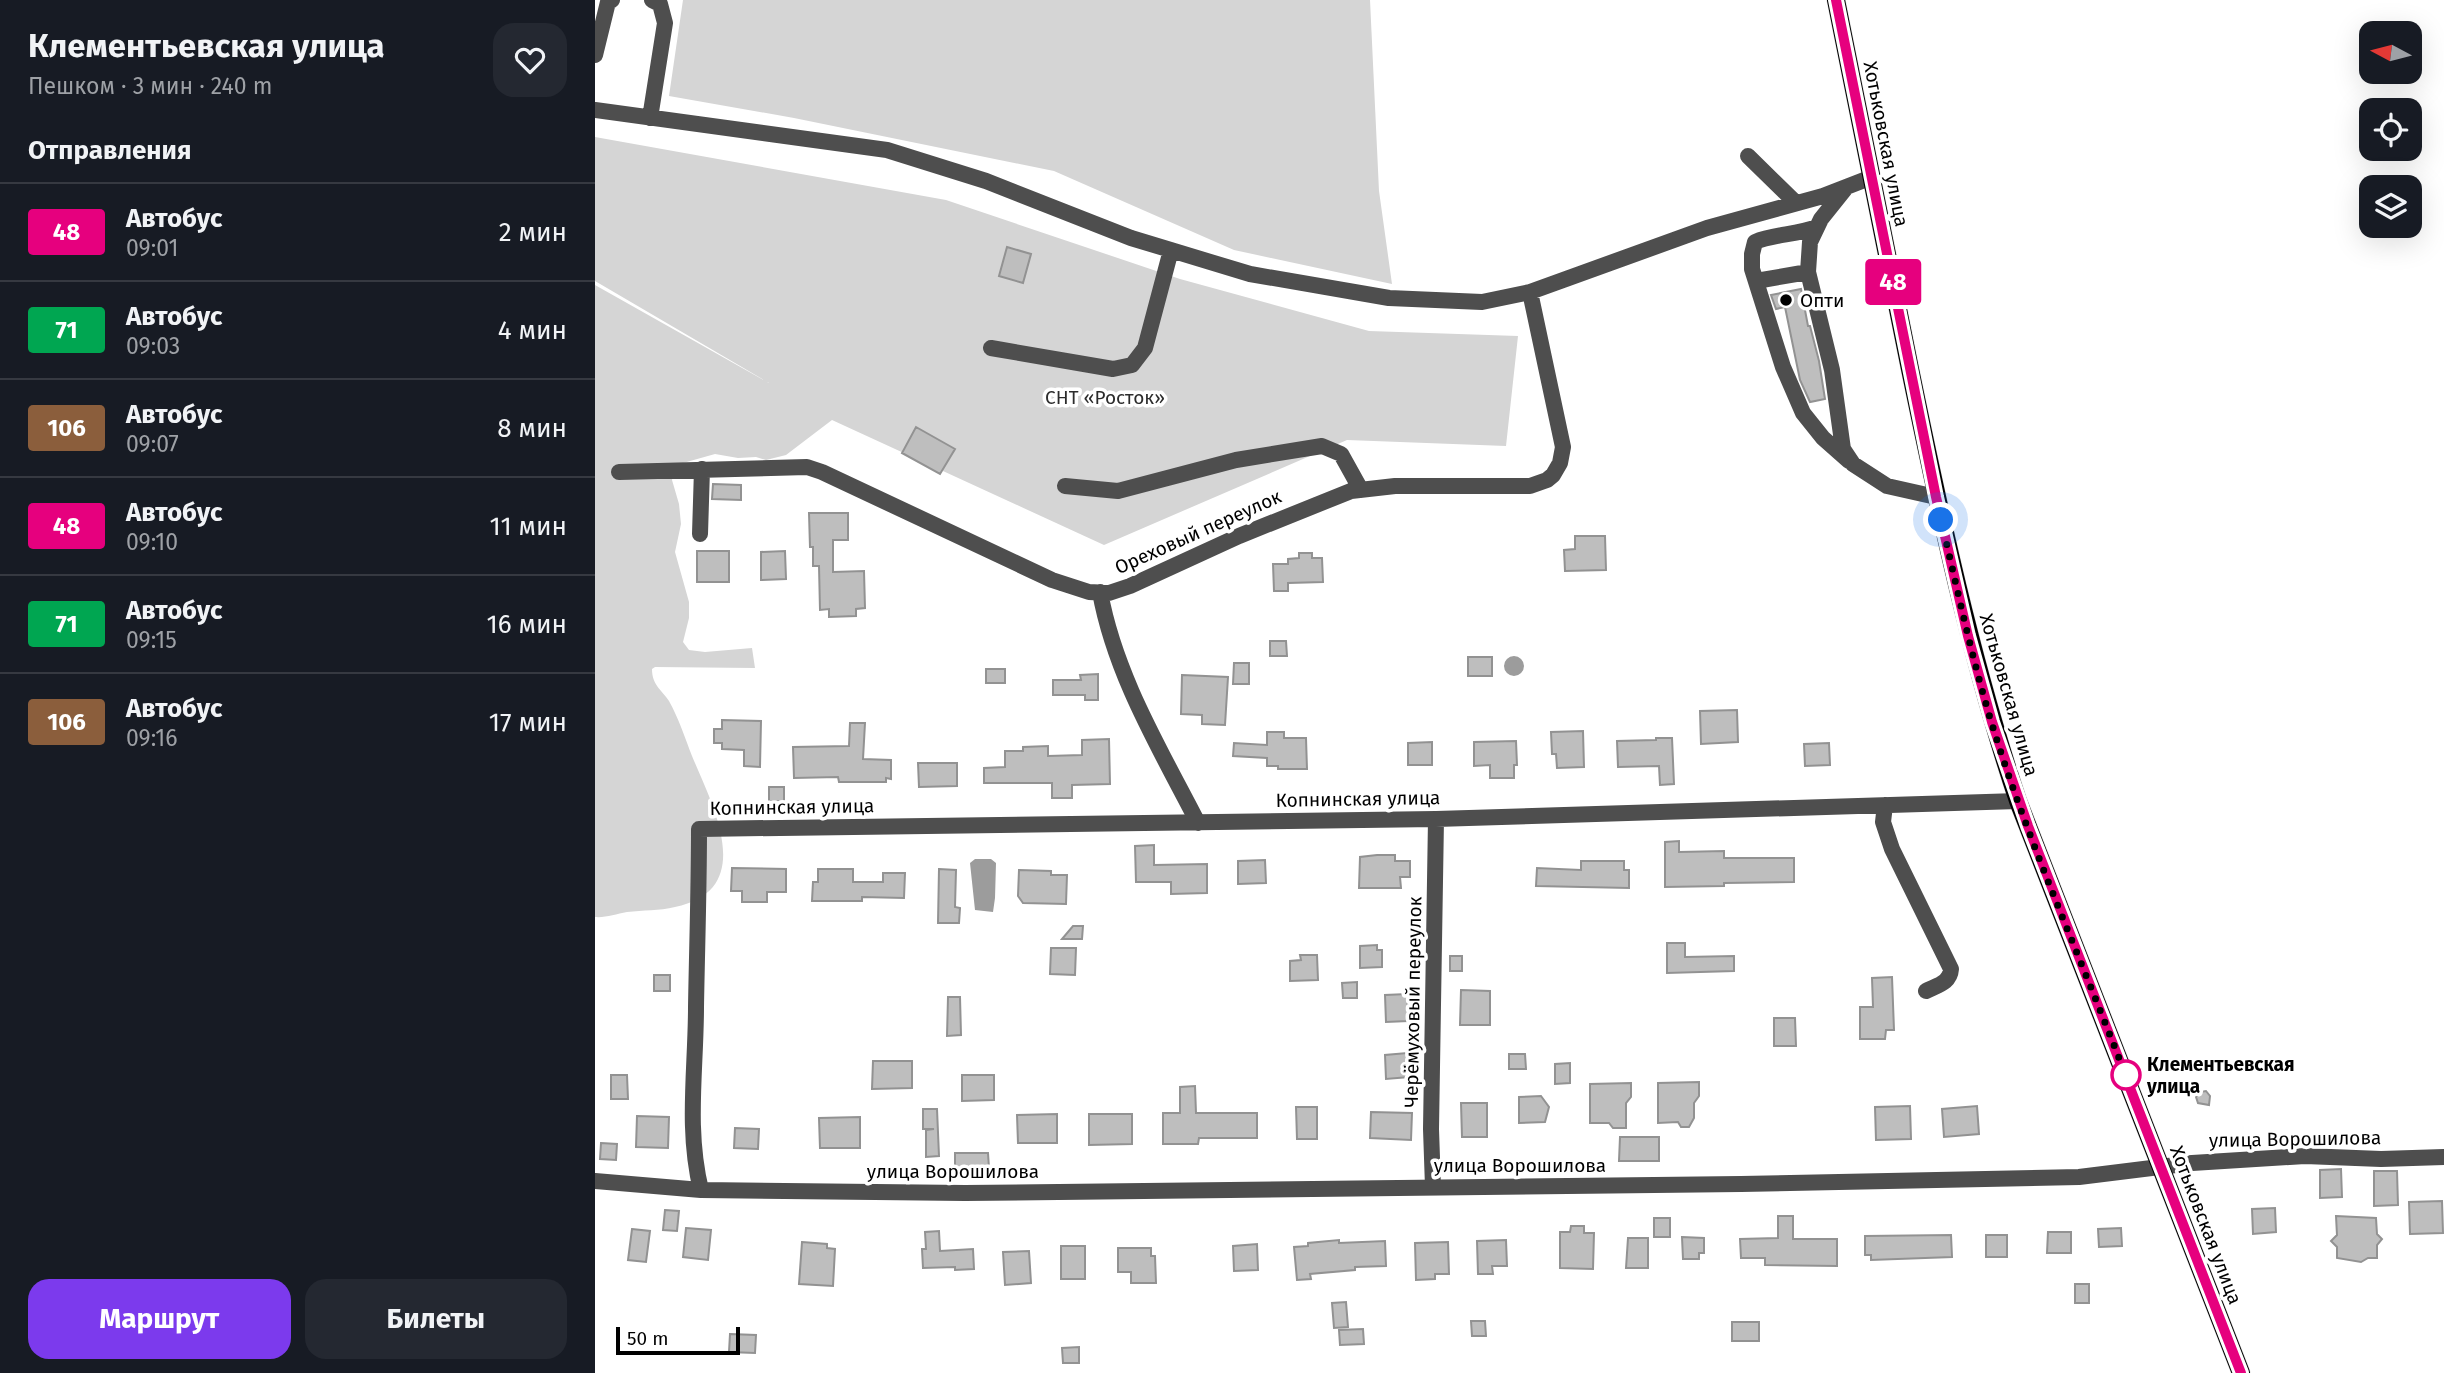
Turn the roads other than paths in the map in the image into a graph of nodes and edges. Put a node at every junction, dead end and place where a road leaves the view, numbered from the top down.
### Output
1 (612, 0) edge
2 (652, 0) edge
3 (1836, 0) edge
4 (595, 55) edge
5 (595, 110) edge
6 (650, 118) junction
7 (1748, 156) dead end
8 (1871, 177) junction
9 (1847, 187) junction
10 (1796, 203) junction
11 (1817, 227) junction
12 (1171, 250) junction
13 (1808, 272) junction
14 (1756, 281) junction
15 (1530, 292) junction
16 (991, 348) dead end
17 (1853, 464) junction
18 (702, 469) junction
19 (619, 472) dead end
20 (1065, 486) dead end
21 (1361, 490) junction
22 (1936, 497) junction
23 (700, 534) dead end
24 (1100, 592) junction
25 (2018, 801) junction
26 (1885, 805) junction
27 (1436, 819) junction
28 (1198, 823) junction
29 (1926, 990) dead end
30 (2444, 1157) edge
31 (2161, 1167) junction
32 (595, 1181) edge
33 (1433, 1187) junction
34 (701, 1190) junction
35 (2241, 1373) edge

1 - 4 street
2 - 6 street
3 - 8 main road, Хотьковская улица
5 - 6 street
6 - 12 street
7 - 10 street
8 - 9 street
8 - 22 main road, Хотьковская улица
9 - 10 street
9 - 11 street
10 - 15 street
11 - 13 street
11 - 14 street
12 - 15 street
12 - 16 street
13 - 14 street
13 - 17 street
14 - 17 street
15 - 21 street, Ореховый переулок
17 - 22 street
18 - 19 street, Ореховый переулок
18 - 23 street
18 - 24 street, Ореховый переулок
20 - 21 street
21 - 24 street, Ореховый переулок
22 - 25 main road, Хотьковская улица
24 - 28 street
25 - 26 street, Копнинская улица
25 - 31 main road, Хотьковская улица
26 - 27 street, Копнинская улица
26 - 29 street
27 - 28 street, Копнинская улица
27 - 33 street, Черёмуховый переулок
28 - 34 street, Копнинская улица
30 - 31 street, улица Ворошилова
31 - 33 street, улица Ворошилова
31 - 35 main road, Хотьковская улица
32 - 34 street, улица Ворошилова
33 - 34 street, улица Ворошилова

